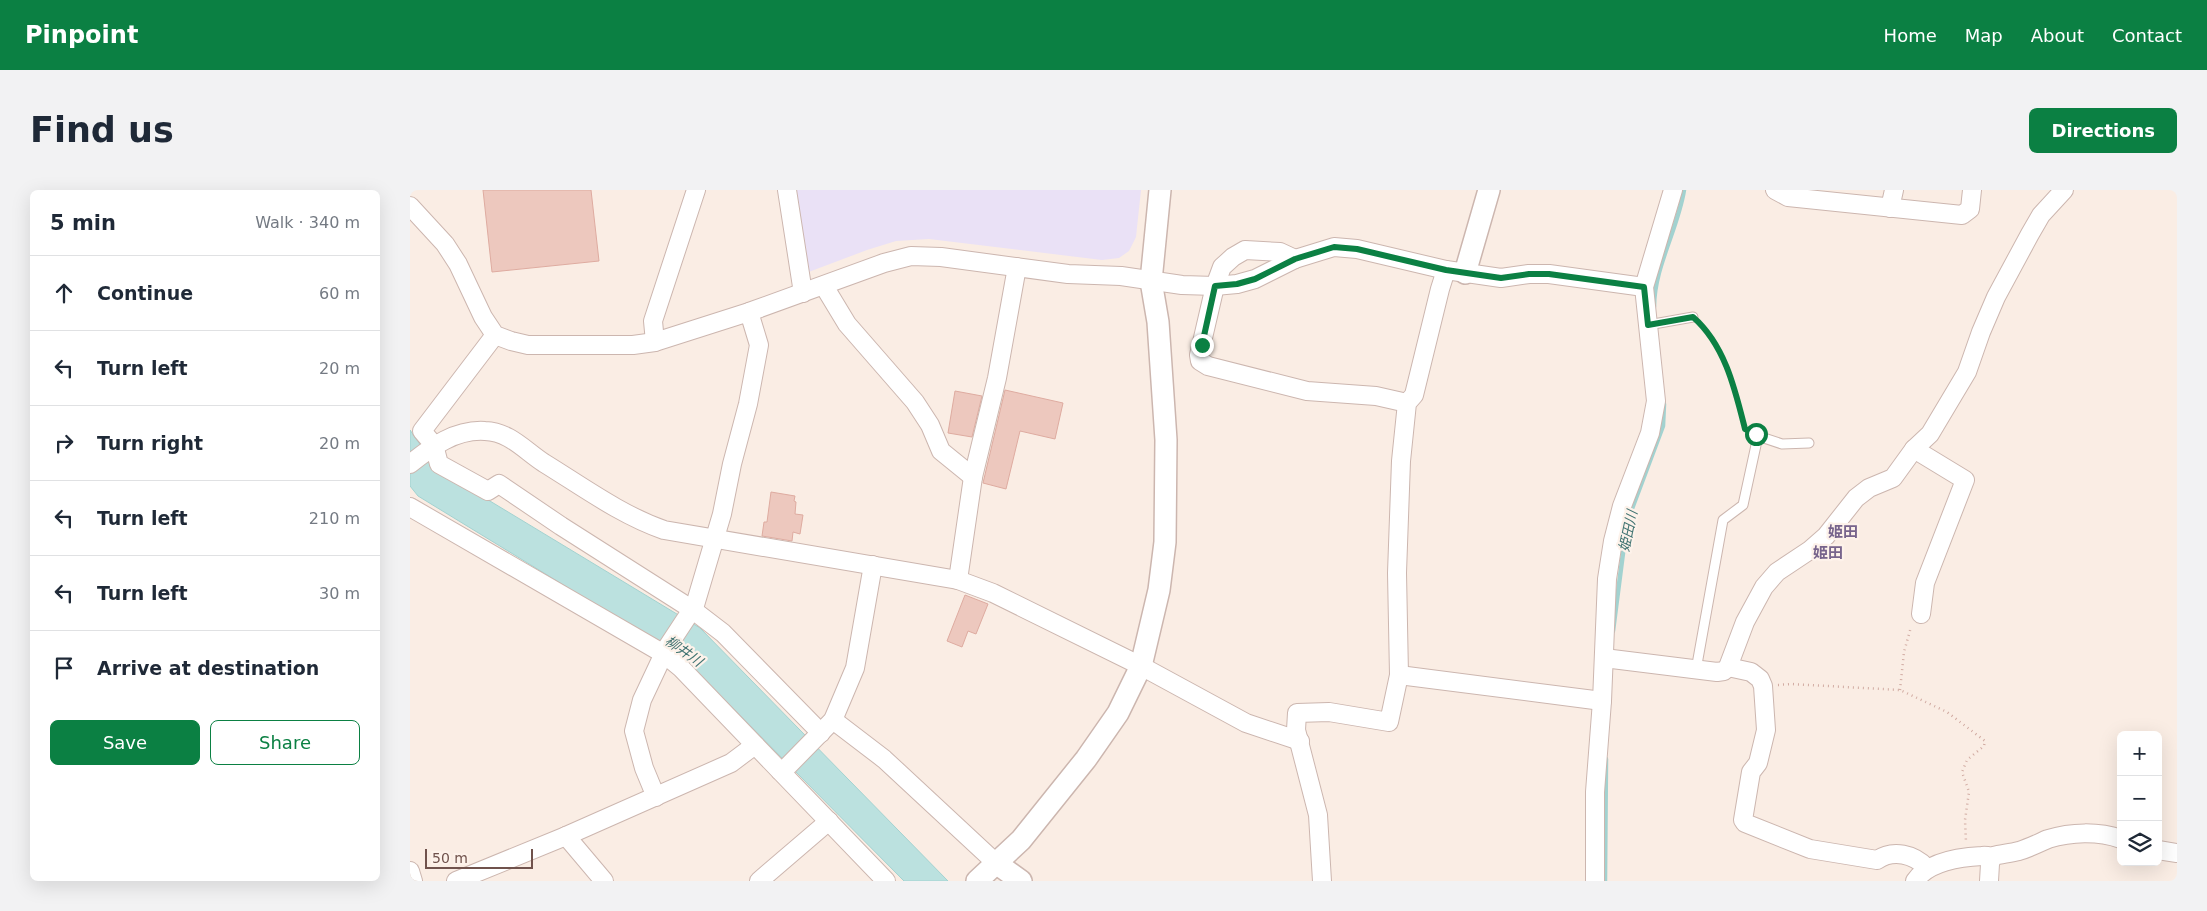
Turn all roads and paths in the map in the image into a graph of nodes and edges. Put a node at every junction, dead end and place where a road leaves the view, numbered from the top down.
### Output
1 (696, 190) edge
2 (787, 190) edge
3 (1160, 190) edge
4 (1489, 190) edge
5 (1673, 190) edge
6 (1775, 190) edge
7 (1894, 190) edge
8 (1972, 190) edge
9 (2064, 190) edge
10 (410, 206) edge
11 (1890, 208) junction
12 (1295, 259) junction
13 (1017, 267) junction
14 (1456, 271) junction
15 (1151, 281) junction
16 (824, 286) junction
17 (1215, 286) junction
18 (1644, 287) junction
19 (803, 293) junction
20 (749, 312) junction
21 (1693, 317) joint
22 (1648, 325) junction
23 (495, 335) junction
24 (655, 342) junction
25 (1407, 402) junction
26 (1758, 436) junction
27 (1809, 442) dead end
28 (431, 447) junction
29 (1914, 449) junction
30 (410, 464) edge
31 (973, 477) junction
32 (410, 507) edge
33 (714, 538) junction
34 (873, 565) junction
35 (958, 580) junction
36 (1922, 606) joint
37 (691, 613) junction
38 (665, 652) junction
39 (1604, 658) junction
40 (1141, 666) junction
41 (1728, 668) junction
42 (1696, 670) junction
43 (1399, 675) junction
44 (1763, 686) junction
45 (1900, 690) junction
46 (1602, 701) junction
47 (822, 731) junction
48 (1300, 741) junction
49 (755, 745) junction
50 (783, 770) junction
51 (656, 797) junction
52 (829, 821) junction
53 (566, 836) junction
54 (2117, 838) edge
55 (2162, 851) edge
56 (2177, 853) edge
57 (1992, 857) junction
58 (1966, 858) junction
59 (996, 863) junction
60 (1927, 868) junction
61 (410, 871) edge
62 (413, 881) edge
63 (456, 881) edge
64 (604, 881) edge
65 (759, 881) edge
66 (886, 881) edge
67 (977, 881) edge
68 (1021, 881) edge
69 (1322, 881) edge
70 (1595, 881) edge
71 (1915, 881) edge
72 (1989, 881) edge

1 - 24 street
2 - 19 street
3 - 15 street
4 - 14 street
5 - 18 street
6 - 11 street
7 - 11 street
8 - 11 street
9 - 29 street
10 - 23 street
12 - 14 street
12 - 17 street
12 - 17 street
13 - 15 street
13 - 16 street
13 - 31 street
14 - 18 street
14 - 25 street
15 - 17 street
15 - 40 street
16 - 19 street
16 - 31 street
17 - 25 street
18 - 22 street
19 - 20 street
20 - 24 street
20 - 33 street
21 - 22 lane
21 - 26 path
22 - 39 street
23 - 24 street
23 - 28 street
25 - 43 street
26 - 27 lane
26 - 42 lane
28 - 30 street
28 - 33 street
28 - 37 street
29 - 36 street
29 - 41 street
31 - 35 street
32 - 38 street
33 - 34 street
33 - 37 street
34 - 35 street
34 - 47 street
35 - 40 street
36 - 45 path
37 - 38 street
37 - 47 street
38 - 49 street
38 - 51 street
39 - 42 street
39 - 46 street
40 - 48 street
40 - 59 street
41 - 42 street
41 - 44 street
43 - 46 street
43 - 48 street
44 - 45 path
44 - 60 street
45 - 58 path
46 - 70 street
47 - 50 street
47 - 59 street
48 - 69 street
49 - 50 street
49 - 51 street
50 - 52 street
51 - 53 street
52 - 65 street
52 - 66 street
53 - 63 street
53 - 64 street
54 - 57 street
55 - 56 street
57 - 58 street
57 - 72 street
58 - 60 street
59 - 67 street
59 - 68 street
60 - 71 street
61 - 62 street

